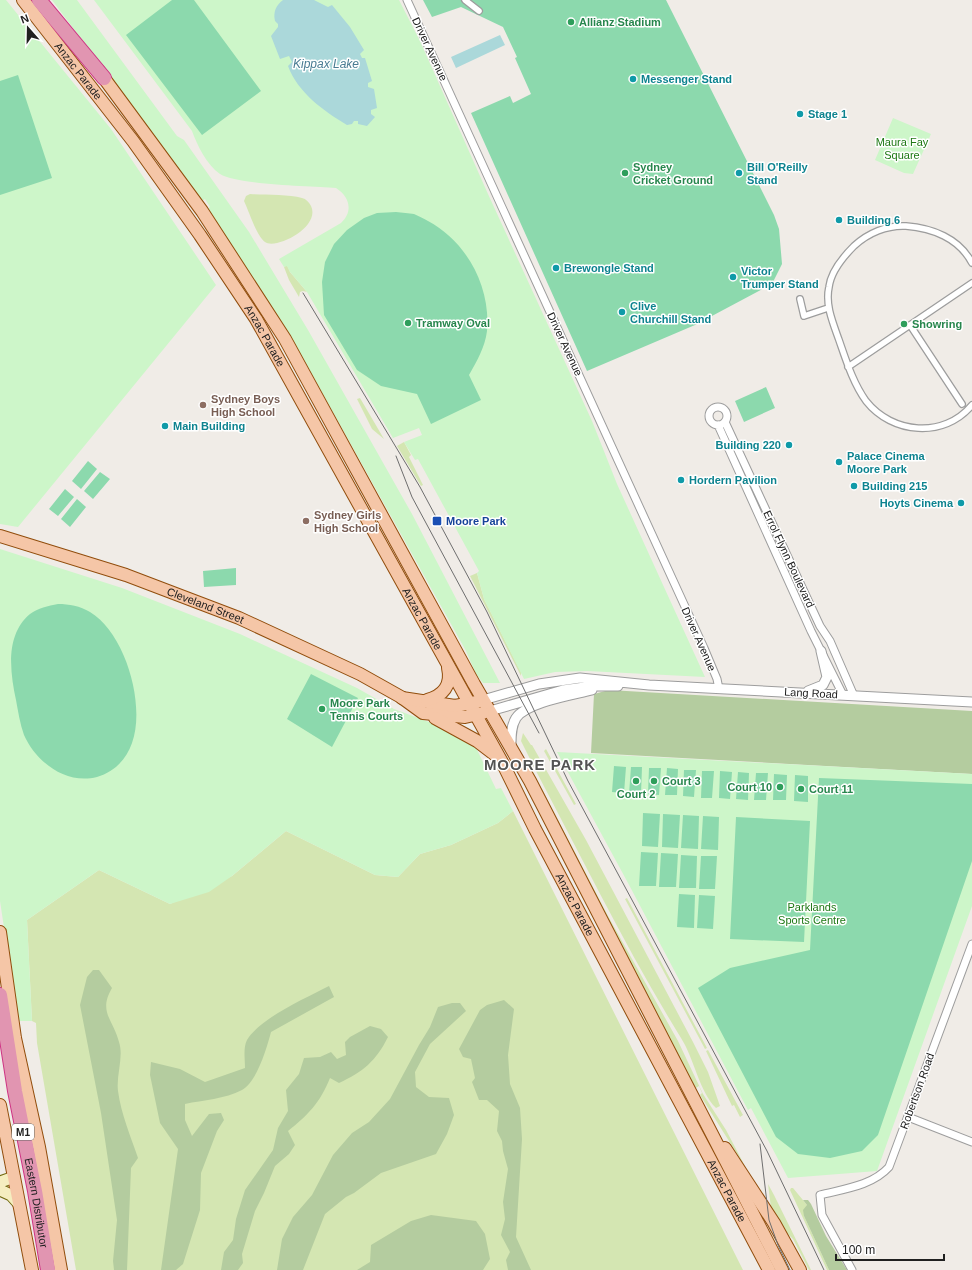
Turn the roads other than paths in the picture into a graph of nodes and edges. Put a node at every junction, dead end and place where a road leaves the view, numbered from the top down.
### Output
1 (24, 0) edge
2 (38, 0) edge
3 (46, 0) edge
4 (407, 0) edge
5 (465, 0) edge
6 (479, 11) dead end
7 (104, 78) junction
8 (972, 263) edge
9 (972, 283) edge
10 (800, 299) dead end
11 (828, 308) junction
12 (910, 325) junction
13 (848, 367) junction
14 (968, 407) edge
15 (0, 536) edge
16 (821, 650) junction
17 (447, 664) junction
18 (649, 685) junction
19 (611, 686) junction
20 (719, 689) junction
21 (803, 693) junction
22 (843, 695) junction
23 (854, 696) junction
24 (401, 697) junction
25 (427, 700) junction
26 (484, 700) junction
27 (972, 702) edge
28 (469, 704) junction
29 (490, 711) junction
30 (423, 713) junction
31 (476, 715) junction
32 (510, 746) junction
33 (503, 764) junction
34 (0, 932) edge
35 (972, 944) edge
36 (0, 994) edge
37 (5, 1037) junction
38 (0, 1057) edge
39 (0, 1105) edge
40 (908, 1117) junction
41 (712, 1131) junction
42 (972, 1142) edge
43 (14, 1177) junction
44 (0, 1182) edge
45 (0, 1190) edge
46 (19, 1204) junction
47 (756, 1220) junction
48 (32, 1270) edge
49 (39, 1270) edge
50 (48, 1270) edge
51 (55, 1270) edge
52 (61, 1270) edge
53 (769, 1270) edge
54 (777, 1270) edge
55 (782, 1270) edge
56 (800, 1270) edge
57 (852, 1270) edge

1 - 17 main road, Anzac Parade
2 - 7 highway
3 - 7 main road, Anzac Parade
4 - 20 street, Driver Avenue
5 - 6 street
7 - 26 main road, Anzac Parade
8 - 11 street
9 - 12 street
10 - 11 street
11 - 13 street
12 - 13 street
12 - 14 street
13 - 14 street
15 - 24 main road, Cleveland Street
16 - 21 street
16 - 22 street, Errol Flynn Boulevard
16 - 23 street, Errol Flynn Boulevard
17 - 25 main road
17 - 28 main road, Anzac Parade
18 - 19 street, Lang Road
18 - 20 street, Lang Road
18 - 26 street, Lang Road
19 - 29 street, Lang Road
19 - 32 street
20 - 21 street, Lang Road
21 - 22 street, Lang Road
22 - 23 street, Lang Road
23 - 27 street, Lang Road
24 - 25 main road, Cleveland Street
24 - 30 main road, Cleveland Street
25 - 28 main road, Cleveland Street
26 - 28 main road, Cleveland Street
26 - 29 main road, Anzac Parade
28 - 31 main road, Anzac Parade
29 - 31 main road, Cleveland Street
29 - 32 main road, Anzac Parade
30 - 31 main road, Cleveland Street
30 - 33 main road
31 - 33 main road, Anzac Parade
32 - 41 main road, Anzac Parade
33 - 53 main road, Anzac Parade
34 - 52 main road
35 - 40 street, Robertson Road
36 - 37 highway, Eastern Distributor / M1
37 - 50 highway, Eastern Distributor / M1
37 - 51 highway
38 - 49 highway, Eastern Distributor / M1
39 - 43 main road
40 - 42 street
40 - 57 street, Robertson Road
41 - 47 main road, Anzac Parade
41 - 56 main road, Anzac Parade
43 - 44 main road
43 - 46 main road
45 - 46 main road
46 - 48 main road
47 - 54 main road
47 - 55 main road, Anzac Parade

